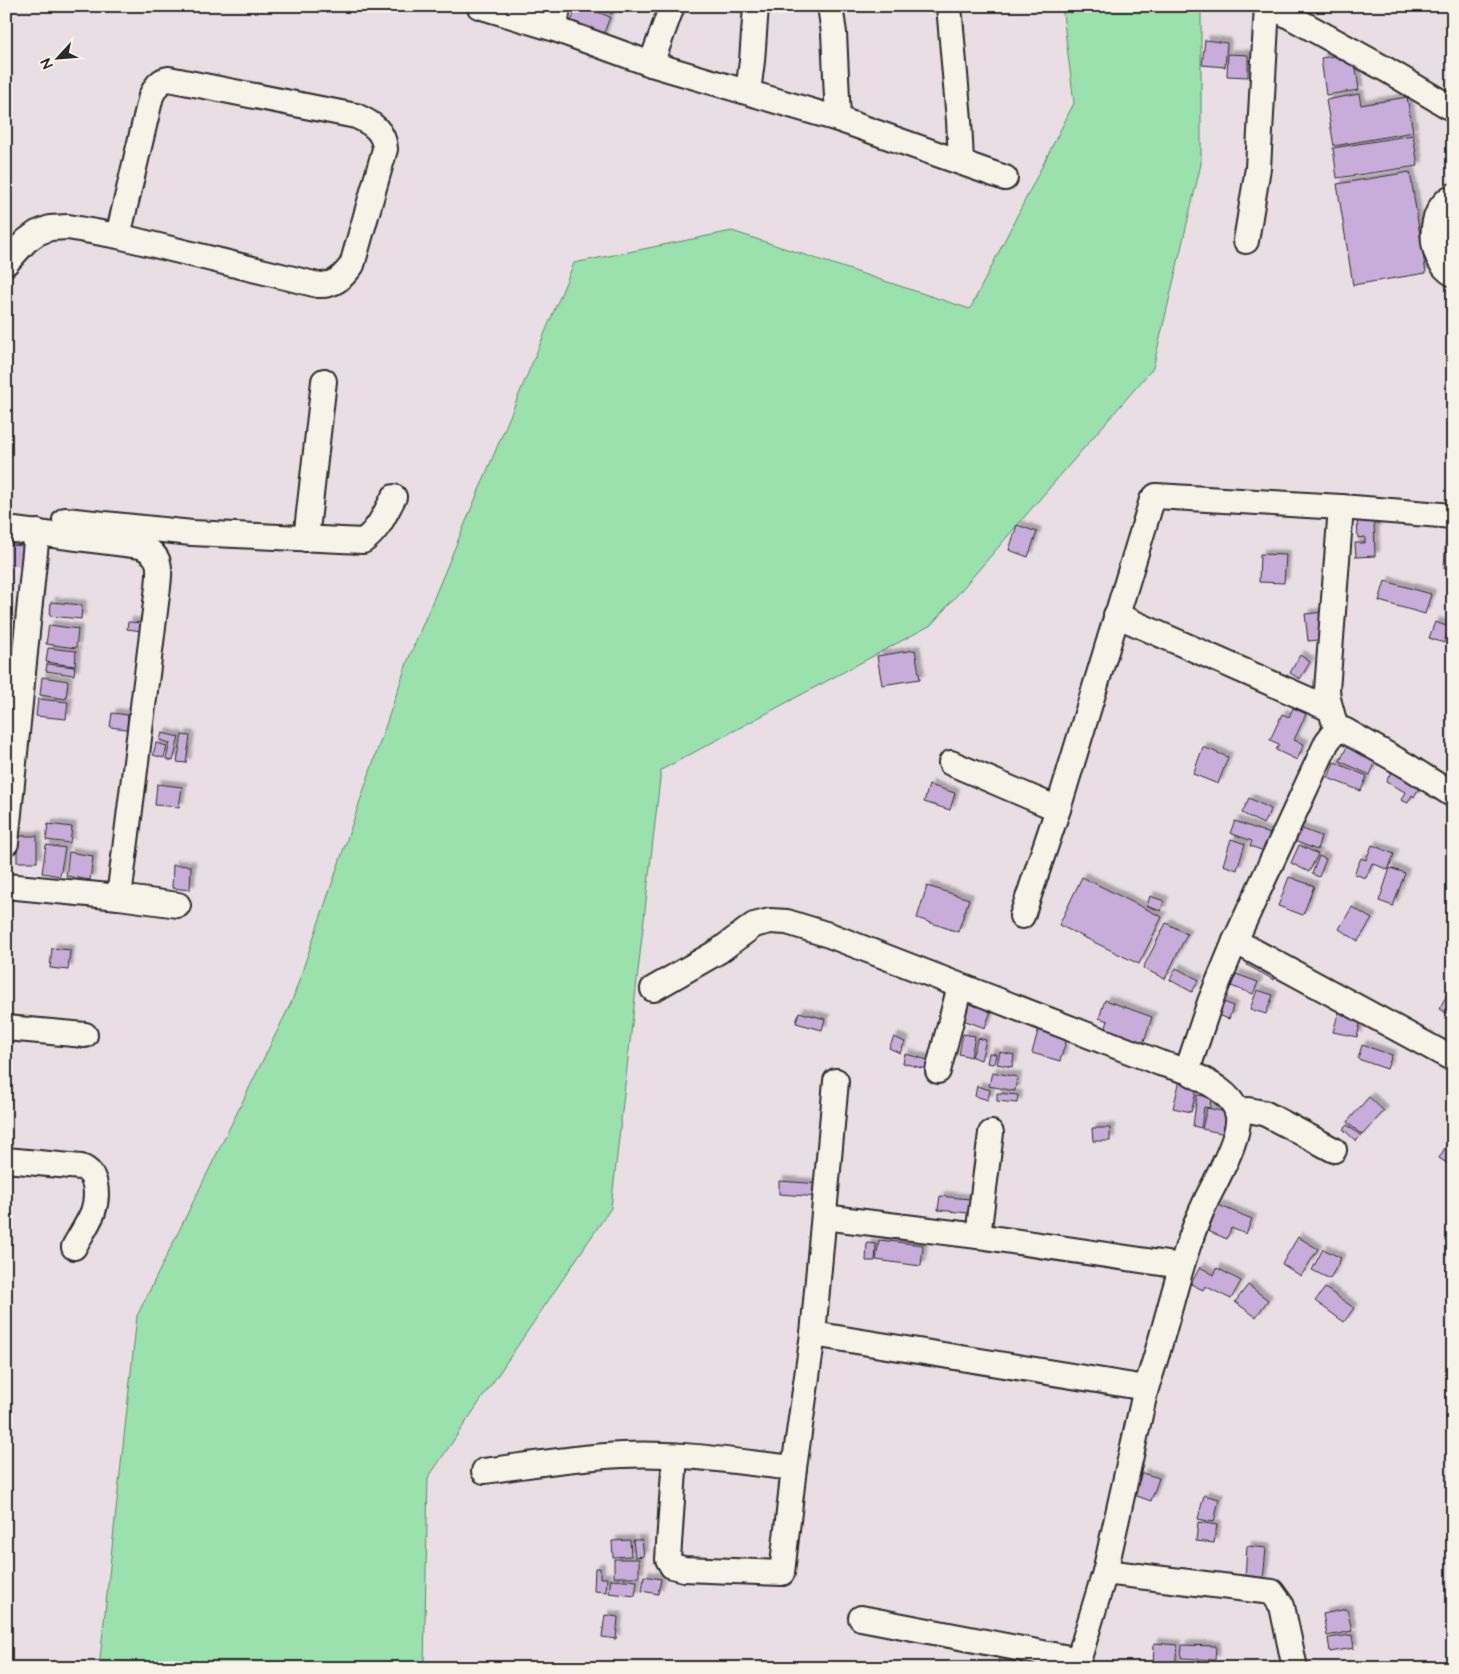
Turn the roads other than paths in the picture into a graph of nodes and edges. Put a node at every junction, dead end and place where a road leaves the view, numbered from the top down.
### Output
1 (479, 6) edge
2 (672, 6) edge
3 (756, 6) edge
4 (830, 6) edge
5 (948, 6) edge
6 (1267, 6) edge
7 (1271, 6) edge
8 (556, 18) edge
9 (651, 64) junction
10 (748, 92) junction
11 (1453, 109) edge
12 (838, 119) junction
13 (961, 162) junction
14 (1004, 178) dead end
15 (1453, 196) edge
16 (118, 236) junction
17 (1246, 241) dead end
18 (6, 263) edge
19 (1453, 274) edge
20 (324, 381) dead end
21 (394, 497) dead end
22 (1341, 507) junction
23 (6, 515) edge
24 (1453, 516) edge
25 (6, 529) edge
26 (37, 532) junction
27 (306, 539) junction
28 (1116, 616) junction
29 (1333, 720) junction
30 (951, 763) dead end
31 (1453, 795) edge
32 (1058, 809) junction
33 (6, 843) edge
34 (6, 886) edge
35 (120, 897) junction
36 (178, 904) dead end
37 (1022, 916) dead end
38 (1235, 942) junction
39 (960, 986) junction
40 (653, 989) dead end
41 (6, 1028) edge
42 (85, 1035) dead end
43 (1453, 1060) edge
44 (938, 1071) dead end
45 (1187, 1071) junction
46 (836, 1082) dead end
47 (1237, 1112) junction
48 (991, 1133) dead end
49 (1334, 1150) dead end
50 (6, 1160) edge
51 (824, 1217) junction
52 (978, 1236) junction
53 (74, 1247) dead end
54 (1181, 1266) junction
55 (814, 1334) junction
56 (1146, 1388) junction
57 (675, 1456) junction
58 (794, 1468) junction
59 (484, 1472) dead end
60 (1105, 1572) junction
61 (861, 1618) dead end
62 (1078, 1664) edge
63 (1295, 1668) edge

1 - 8 street
2 - 9 street
3 - 10 street
4 - 12 street
5 - 13 street
6 - 17 street
7 - 11 street
8 - 9 street
9 - 10 street
10 - 12 street
12 - 13 street
13 - 14 street
15 - 19 street
16 - 16 street
16 - 18 street
20 - 27 street
21 - 27 street
22 - 24 street
22 - 28 street
22 - 29 street
23 - 27 street
25 - 26 street
26 - 33 street
26 - 35 street
28 - 29 street
28 - 32 street
29 - 31 street
29 - 38 street
30 - 32 street
32 - 37 street
34 - 35 street
35 - 36 street
38 - 43 street
38 - 45 street
39 - 40 street
39 - 44 street
39 - 45 street
41 - 42 street
45 - 47 street
46 - 51 street
47 - 49 street
47 - 54 street
48 - 52 street
50 - 53 street
51 - 52 street
51 - 55 street
52 - 54 street
54 - 56 street
55 - 56 street
55 - 58 street
56 - 60 street
57 - 58 street
57 - 58 street
57 - 59 street
60 - 62 street
60 - 63 street
61 - 62 street

